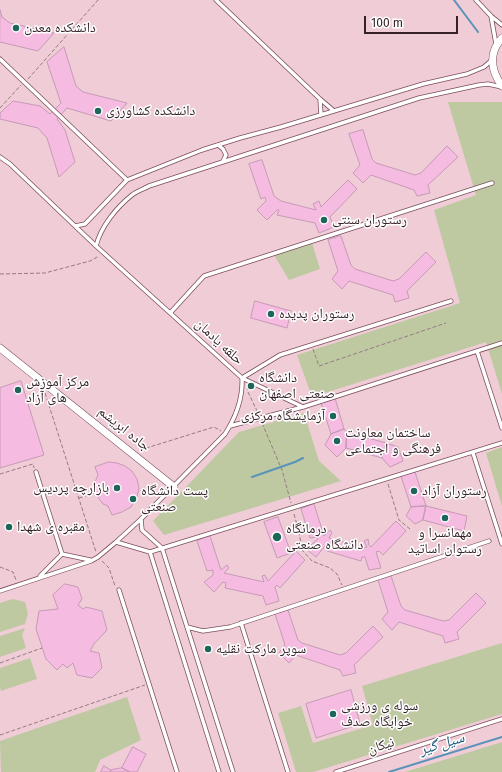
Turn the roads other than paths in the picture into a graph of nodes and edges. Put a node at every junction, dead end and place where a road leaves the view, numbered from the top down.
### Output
1 (216, 0) edge
2 (476, 0) edge
3 (490, 16) junction
4 (502, 25) edge
5 (502, 38) edge
6 (497, 45) junction
7 (0, 59) edge
8 (492, 60) junction
9 (502, 86) edge
10 (320, 99) junction
11 (334, 111) junction
12 (321, 115) junction
13 (218, 145) junction
14 (0, 157) edge
15 (224, 161) junction
16 (127, 180) junction
17 (492, 183) dead end
18 (75, 226) junction
19 (96, 246) junction
20 (451, 300) dead end
21 (171, 312) junction
22 (502, 343) edge
23 (0, 348) edge
24 (477, 351) junction
25 (242, 378) junction
26 (303, 407) junction
27 (230, 426) junction
28 (502, 428) edge
29 (502, 443) edge
30 (473, 453) junction
31 (36, 472) road end
32 (174, 487) junction
33 (141, 519) junction
34 (489, 541) dead end
35 (116, 542) junction
36 (502, 544) edge
37 (162, 548) junction
38 (150, 552) junction
39 (62, 554) junction
40 (91, 560) junction
41 (39, 577) junction
42 (119, 590) road end
43 (0, 591) edge
44 (241, 623) junction
45 (187, 627) junction
46 (502, 719) edge
47 (177, 772) edge
48 (219, 772) edge
49 (233, 772) edge
50 (288, 772) edge
51 (336, 772) edge

1 - 10 lane
2 - 3 lane
3 - 4 lane
3 - 6 lane
5 - 6 street
6 - 8 street
7 - 16 lane
8 - 9 street
8 - 11 lane
9 - 15 lane
10 - 11 lane
10 - 12 lane
11 - 12 lane
12 - 13 lane
13 - 15 lane
13 - 16 lane
14 - 18 lane, حلقه یادمان
15 - 19 lane
16 - 18 lane
17 - 21 lane
18 - 19 lane, حلقه یادمان
19 - 21 lane, حلقه یادمان
20 - 25 lane
21 - 25 lane, حلقه یادمان
22 - 24 lane
23 - 32 street, جاده ابریشم
24 - 26 lane
24 - 28 lane
25 - 26 lane
25 - 27 lane, حلقه یادمان
26 - 27 lane
27 - 32 lane, حلقه یادمان
29 - 30 lane
30 - 36 lane
30 - 37 lane
31 - 39 lane
32 - 33 lane, حلقه یادمان
33 - 35 lane, حلقه یادمان
33 - 37 lane
34 - 44 lane
35 - 38 lane
35 - 40 lane, حلقه یادمان
37 - 38 lane
37 - 45 lane
38 - 48 lane
39 - 40 lane
39 - 41 lane
40 - 41 lane, حلقه یادمان
41 - 43 lane, حلقه یادمان
42 - 47 lane
44 - 45 lane
44 - 50 lane
45 - 49 lane
46 - 51 lane, نیکان

